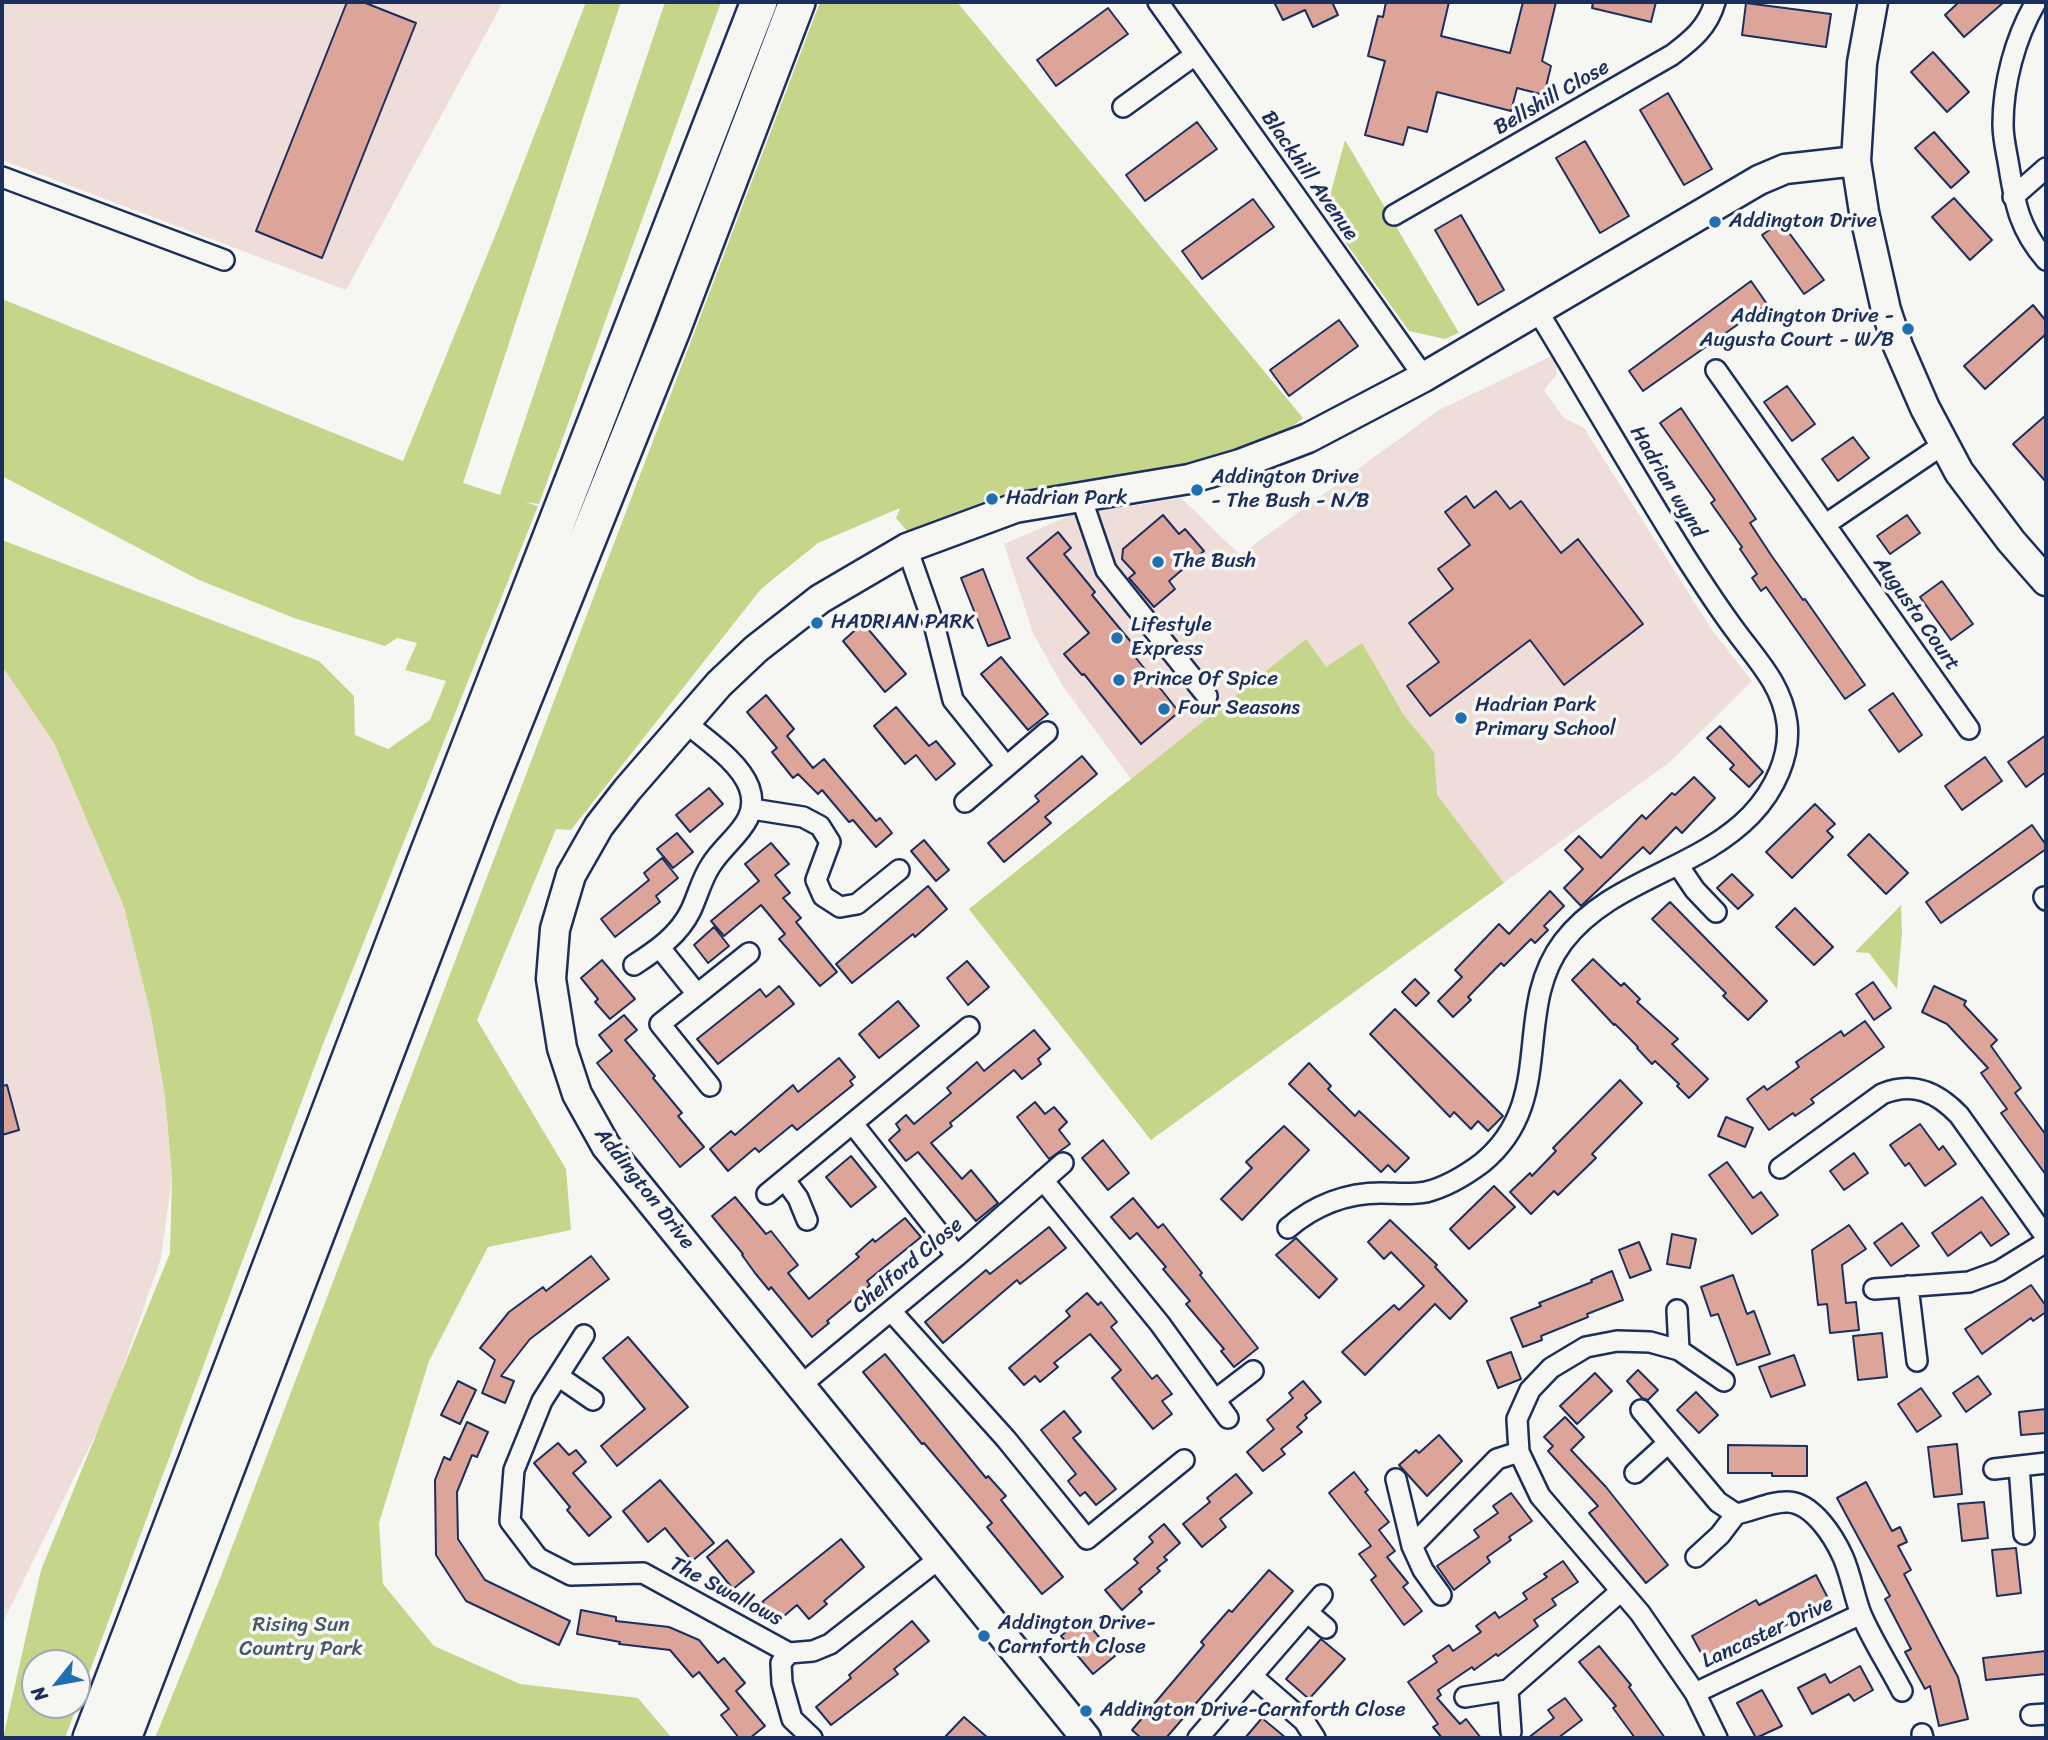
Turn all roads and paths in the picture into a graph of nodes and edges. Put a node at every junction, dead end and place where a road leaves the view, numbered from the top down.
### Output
1 (759, 2) edge
2 (797, 2) edge
3 (1158, 2) edge
4 (1714, 2) edge
5 (1872, 2) edge
6 (2036, 2) edge
7 (1195, 55) junction
8 (1123, 107) dead end
9 (1856, 161) junction
10 (2046, 168) edge
11 (2, 177) edge
12 (2013, 197) junction
13 (1394, 215) dead end
14 (224, 260) dead end
15 (2046, 260) edge
16 (1537, 310) junction
17 (1716, 370) dead end
18 (1424, 377) junction
19 (1944, 444) junction
20 (1081, 497) junction
21 (1826, 524) junction
22 (908, 548) junction
23 (2046, 581) edge
24 (1208, 696) dead end
25 (685, 722) junction
26 (1969, 729) dead end
27 (1047, 733) dead end
28 (1006, 766) junction
29 (965, 802) dead end
30 (752, 809) junction
31 (1678, 864) junction
32 (899, 870) dead end
33 (1716, 912) dead end
34 (660, 948) junction
35 (749, 953) dead end
36 (634, 965) dead end
37 (697, 995) junction
38 (969, 1027) dead end
39 (710, 1086) dead end
40 (853, 1124) junction
41 (1063, 1163) dead end
42 (1780, 1168) dead end
43 (785, 1180) junction
44 (1043, 1180) junction
45 (768, 1194) dead end
46 (807, 1220) dead end
47 (1288, 1228) dead end
48 (2046, 1237) edge
49 (2046, 1242) edge
50 (957, 1256) junction
51 (1908, 1286) junction
52 (1874, 1289) dead end
53 (1677, 1310) dead end
54 (891, 1311) junction
55 (584, 1335) dead end
56 (1679, 1350) junction
57 (1917, 1361) dead end
58 (1252, 1371) dead end
59 (558, 1376) junction
60 (1724, 1381) dead end
61 (801, 1385) junction
62 (593, 1400) dead end
63 (1215, 1400) junction
64 (1641, 1410) dead end
65 (1228, 1418) dead end
66 (1668, 1443) junction
67 (1519, 1452) junction
68 (1184, 1460) dead end
69 (2046, 1463) edge
70 (2020, 1466) junction
71 (1994, 1469) dead end
72 (1635, 1474) dead end
73 (1396, 1479) dead end
74 (1736, 1514) junction
75 (2024, 1535) dead end
76 (1412, 1546) junction
77 (1696, 1557) dead end
78 (940, 1558) junction
79 (1621, 1591) junction
80 (1322, 1595) dead end
81 (1441, 1595) dead end
82 (1307, 1612) junction
83 (1861, 1614) junction
84 (1326, 1629) dead end
85 (789, 1653) junction
86 (1252, 1675) junction
87 (1508, 1690) junction
88 (1902, 1691) dead end
89 (1695, 1693) junction
90 (1465, 1697) dead end
91 (1511, 1732) dead end
92 (91, 1738) edge
93 (123, 1738) edge
94 (812, 1738) edge
95 (1086, 1738) edge
96 (1198, 1738) edge
97 (1315, 1738) edge
98 (1717, 1738) edge

1 - 92 highway
2 - 93 highway
3 - 7 street, Blackhill Avenue
4 - 13 street, Bellshill Close
5 - 9 street
6 - 12 street
7 - 8 street
7 - 18 street, Blackhill Avenue
9 - 16 street, Addington Drive
9 - 19 street
10 - 12 street
11 - 14 street
12 - 15 street
16 - 18 street, Addington Drive
16 - 31 street, Hadrian wynd
17 - 21 street, Augusta Court
18 - 20 street, Addington Drive
19 - 21 street
19 - 23 street
20 - 22 street, Addington Drive
20 - 24 street
21 - 26 street, Augusta Court
22 - 25 street, Addington Drive
22 - 28 street
25 - 30 street
25 - 61 street, Addington Drive
27 - 28 street
28 - 29 street
30 - 32 street
30 - 34 street
31 - 33 street
31 - 47 street
34 - 36 street
34 - 37 street
35 - 37 street
37 - 39 street
38 - 40 street
40 - 43 street
40 - 50 street
41 - 44 street, Chelford Close
42 - 48 street
43 - 45 street
43 - 46 street
44 - 50 street, Chelford Close
44 - 63 street
49 - 51 street
50 - 54 street, Chelford Close
51 - 52 street
51 - 57 street
53 - 56 street
54 - 61 street, Chelford Close
54 - 68 street
55 - 59 street, The Swallows
56 - 60 street, Lancaster Drive
56 - 67 street, Lancaster Drive
58 - 63 street
59 - 62 street
59 - 85 street, The Swallows
61 - 78 street, Addington Drive
63 - 65 street
64 - 66 street
66 - 72 street
66 - 74 street
67 - 76 street
67 - 79 street, Lancaster Drive
69 - 70 street
70 - 71 street
70 - 75 street
73 - 76 street
74 - 77 street
74 - 83 street, Lancaster Drive
76 - 81 street
78 - 85 street, The Swallows
78 - 95 street, Addington Drive
79 - 87 street
79 - 89 street, Lancaster Drive
80 - 82 street
82 - 84 street
82 - 86 street
83 - 88 street, Lancaster Drive
83 - 89 street, Lancaster Drive
85 - 94 street
86 - 96 street
86 - 97 street
87 - 90 street
87 - 91 street
89 - 98 street, Lancaster Drive

